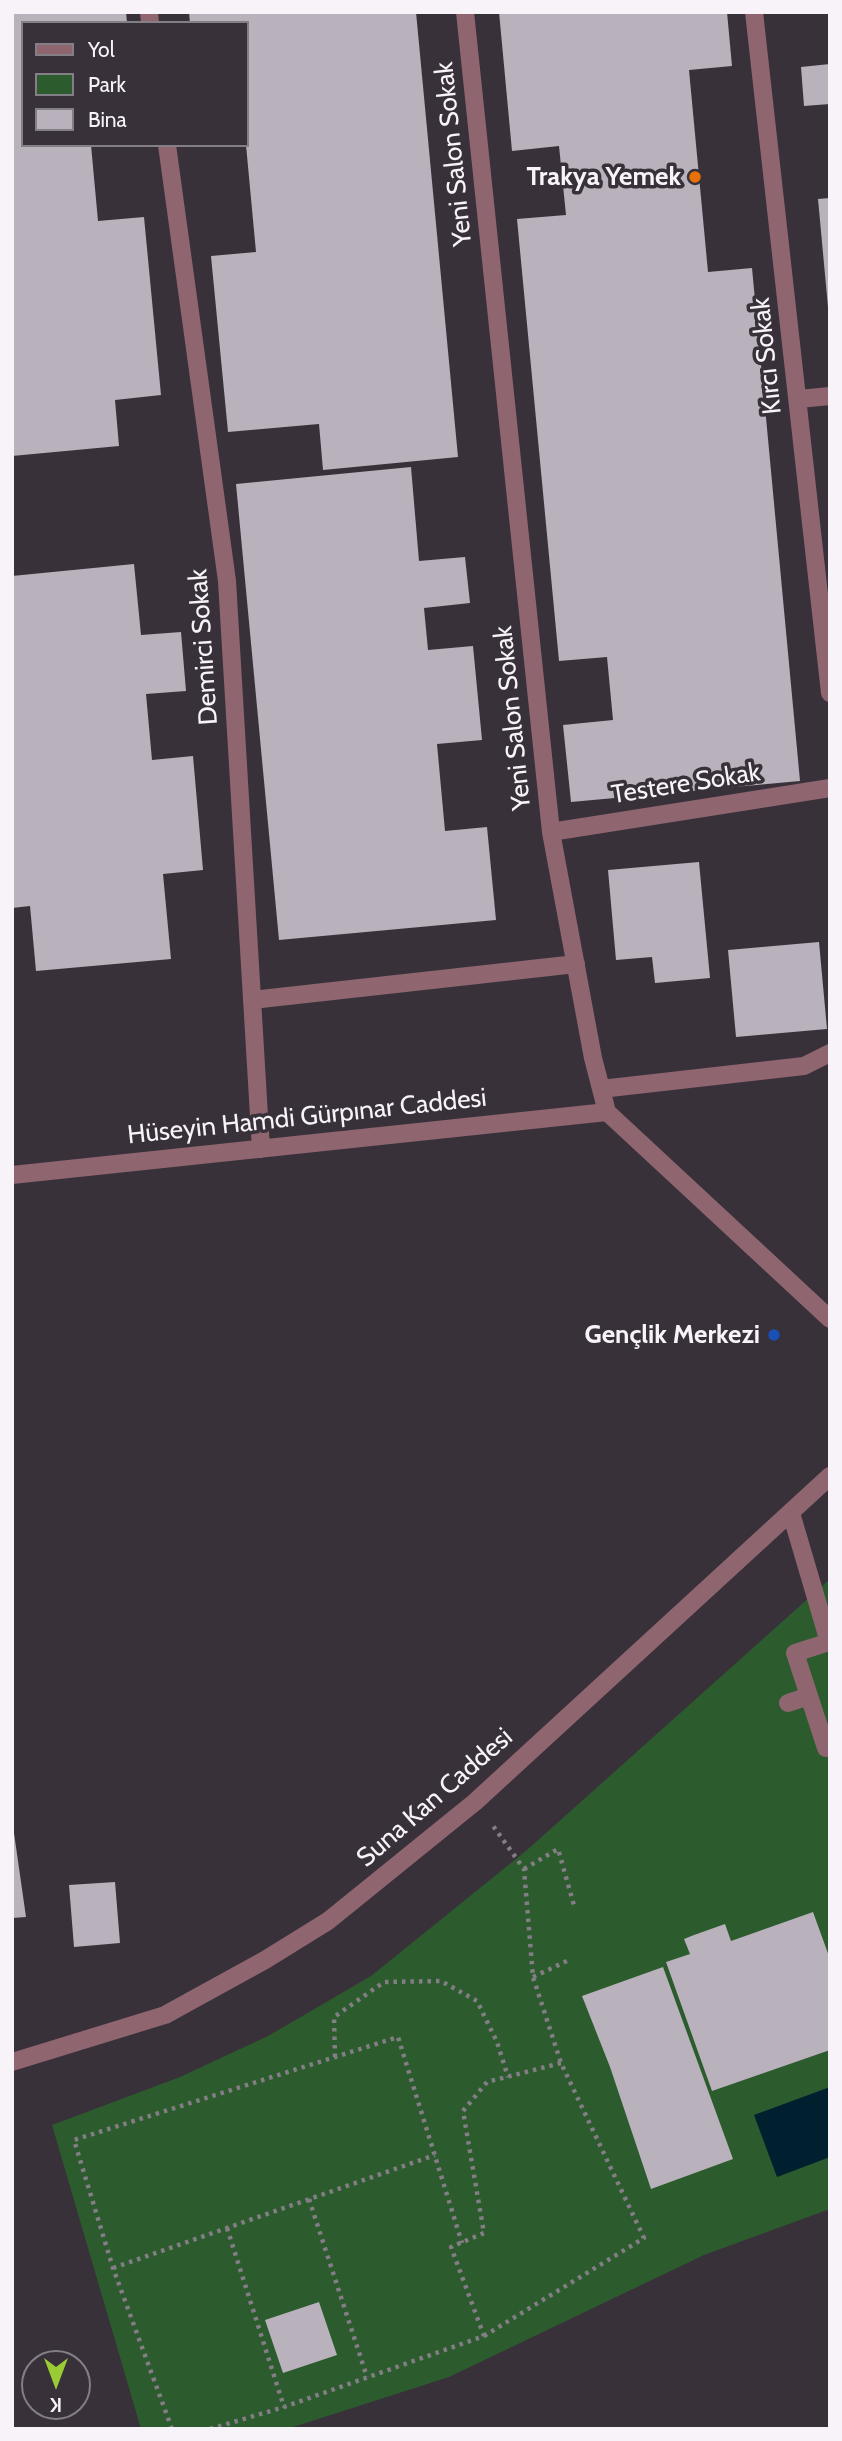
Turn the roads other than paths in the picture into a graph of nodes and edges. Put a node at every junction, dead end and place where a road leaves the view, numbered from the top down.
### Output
1 (465, 12) edge
2 (754, 12) edge
3 (167, 147) edge
4 (830, 396) edge
5 (799, 399) junction
6 (823, 573) edge
7 (830, 693) edge
8 (830, 788) edge
9 (551, 832) junction
10 (576, 964) junction
11 (252, 1000) junction
12 (830, 1053) edge
13 (601, 1089) junction
14 (607, 1112) junction
15 (261, 1149) junction
16 (12, 1175) edge
17 (830, 1320) edge
18 (830, 1476) edge
19 (791, 1513) junction
20 (809, 1696) junction
21 (788, 1703) dead end
22 (824, 1721) edge
23 (826, 1748) dead end
24 (12, 2062) edge

1 - 9 street, Yeni Salon Sokak
2 - 5 street, Kırcı Sokak
3 - 11 street, Demirci Sokak
4 - 5 street
5 - 6 street, Kırcı Sokak
6 - 7 street, Kırcı Sokak
8 - 9 street, Testere Sokak
9 - 10 street, Yeni Salon Sokak
10 - 11 street
10 - 13 street, Yeni Salon Sokak
11 - 15 street, Demirci Sokak
12 - 13 street
13 - 14 street, Yeni Salon Sokak
14 - 15 street, Hüseyin Hamdi Gürpınar Caddesi
14 - 17 street
15 - 16 street, Hüseyin Hamdi Gürpınar Caddesi
18 - 19 street, Suna Kan Caddesi
19 - 20 street
19 - 24 street, Suna Kan Caddesi
20 - 21 street
20 - 22 street
22 - 23 street

